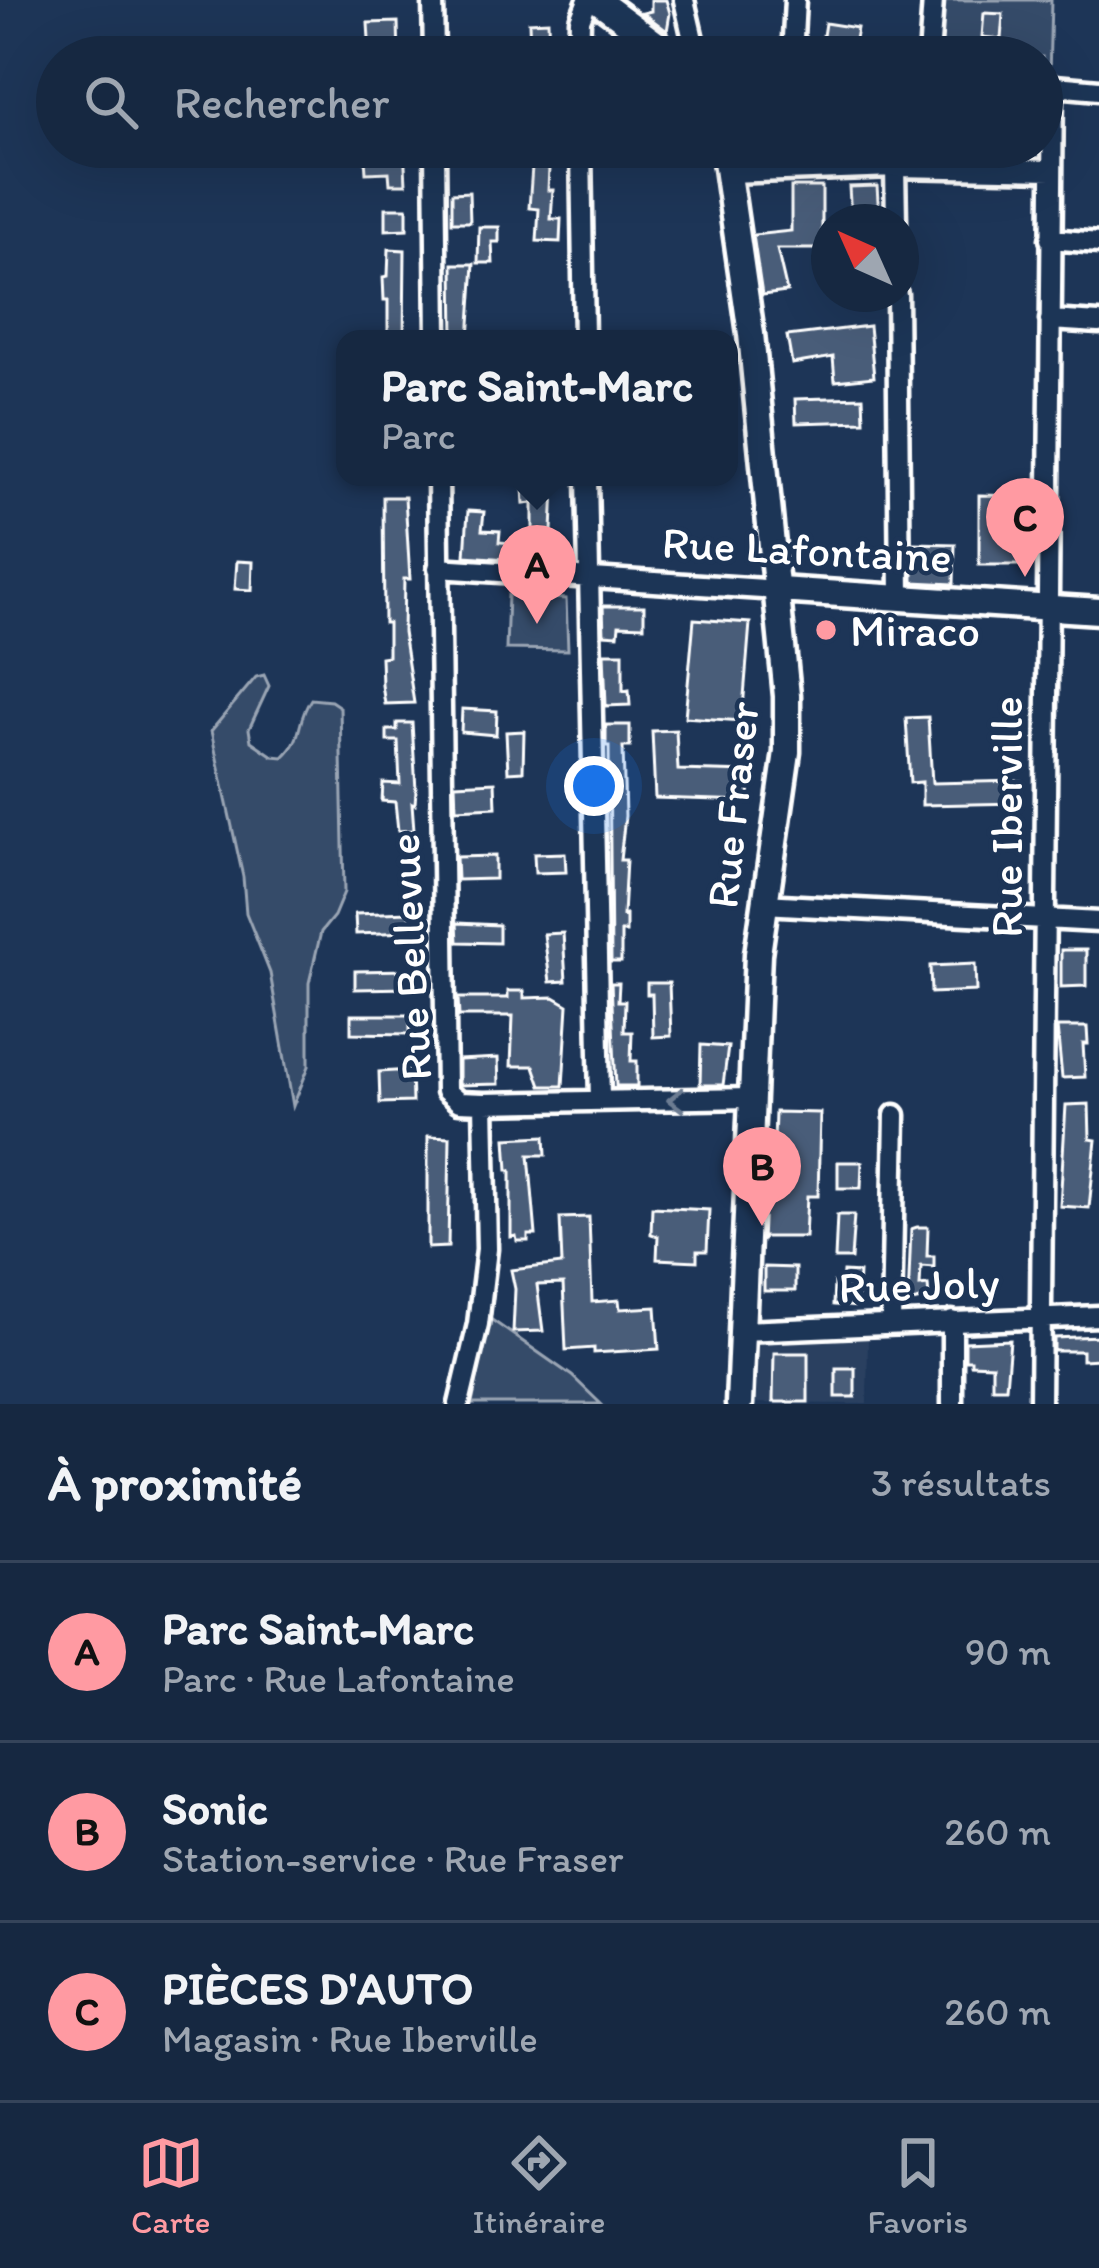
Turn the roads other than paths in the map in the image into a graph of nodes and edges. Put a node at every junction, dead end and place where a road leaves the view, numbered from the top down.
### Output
1 (433, 0) edge
2 (593, 0) edge
3 (684, 0) edge
4 (795, 0) edge
5 (933, 0) edge
6 (619, 16) junction
7 (434, 36) edge
8 (580, 36) edge
9 (646, 36) edge
10 (656, 36) edge
11 (691, 36) edge
12 (792, 36) edge
13 (930, 36) edge
14 (1063, 87) edge
15 (1099, 90) edge
16 (435, 168) edge
17 (580, 168) edge
18 (728, 168) edge
19 (867, 168) edge
20 (895, 168) edge
21 (948, 168) edge
22 (1001, 169) joint
23 (1052, 170) joint
24 (729, 173) junction
25 (896, 204) edge
26 (1050, 239) junction
27 (1099, 243) edge
28 (896, 312) edge
29 (1050, 320) junction
30 (1099, 323) edge
31 (437, 330) edge
32 (584, 330) edge
33 (438, 486) edge
34 (586, 486) edge
35 (438, 568) junction
36 (588, 578) junction
37 (779, 590) junction
38 (900, 597) junction
39 (1046, 605) junction
40 (1099, 611) edge
41 (763, 904) junction
42 (1044, 920) junction
43 (1099, 922) edge
44 (751, 1098) junction
45 (601, 1101) junction
46 (484, 1103) junction
47 (895, 1114) dead end
48 (1099, 1316) edge
49 (1039, 1318) junction
50 (952, 1322) junction
51 (891, 1324) junction
52 (742, 1331) junction
53 (460, 1404) edge
54 (739, 1404) edge
55 (952, 1404) edge
56 (1040, 1404) edge

1 - 7 street
2 - 6 main road
2 - 8 street
3 - 11 street
4 - 12 street
5 - 13 street
6 - 9 main road
6 - 10 main road
14 - 15 street
16 - 31 street
17 - 32 street
18 - 24 main road, Rue Fraser
19 - 24 street
20 - 25 street
21 - 22 street
22 - 23 street
23 - 26 street, Rue Iberville
24 - 37 main road, Rue Fraser
26 - 27 street
26 - 29 street, Rue Iberville
28 - 38 street
29 - 30 street
29 - 39 street, Rue Iberville
33 - 35 street, Rue Bellevue
34 - 36 street
35 - 36 street, Rue Lafontaine
35 - 46 street, Rue Bellevue
36 - 37 street, Rue Lafontaine
36 - 45 street
37 - 38 main road, Rue Lafontaine
37 - 41 main road, Rue Fraser
38 - 39 main road, Rue Lafontaine
39 - 40 main road, Rue Lafontaine
39 - 42 street, Rue Iberville
41 - 42 street
41 - 44 main road, Rue Fraser
42 - 43 street
42 - 49 street, Rue Iberville
44 -> 45 street
44 - 52 main road, Rue Fraser
45 - 46 street
46 - 53 street, Rue Bellevue
47 - 51 street
48 - 49 street, Rue Joly
49 - 50 street, Rue Joly
49 - 56 street, Rue Iberville
50 - 51 street, Rue Joly
50 - 55 street
51 - 52 street, Rue Joly
52 - 54 main road, Rue Fraser

